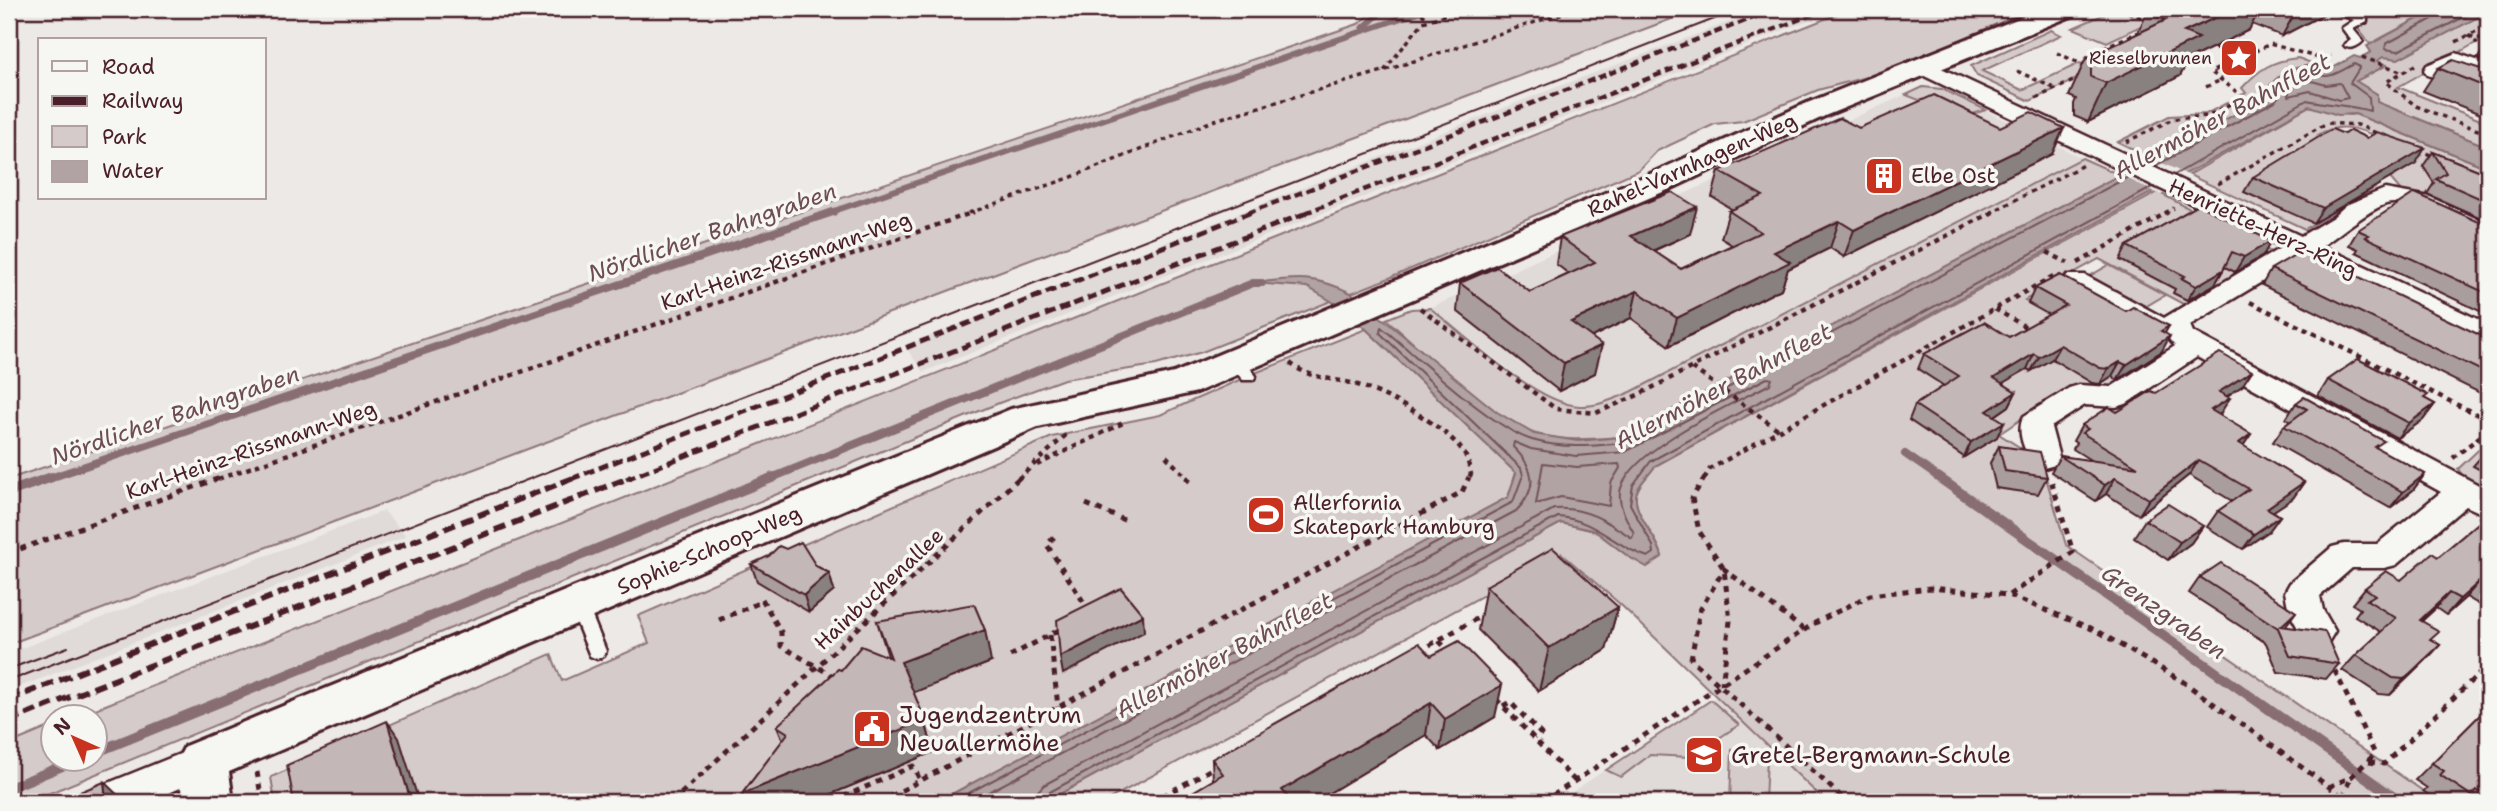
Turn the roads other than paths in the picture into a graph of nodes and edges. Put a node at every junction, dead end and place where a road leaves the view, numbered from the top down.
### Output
1 (2065, 9) edge
2 (2332, 9) edge
3 (2353, 50) road end
4 (1924, 67) junction
5 (2483, 79) edge
6 (2488, 234) edge
7 (2303, 246) junction
8 (2069, 271) road end
9 (1321, 326) joint
10 (2178, 333) junction
11 (2488, 335) edge
12 (2044, 457) edge
13 (2476, 497) edge
14 (578, 604) junction
15 (2316, 631) edge
16 (597, 651) dead end
17 (205, 781) edge
18 (105, 802) edge

1 - 4 street, Rahel-Varnhagen-Weg
2 - 3 lane
4 - 7 street, Henriette-Herz-Ring
4 - 9 street, Rahel-Varnhagen-Weg
5 - 5 street
6 - 7 street
7 - 10 street
7 - 11 street, Henriette-Herz-Ring
8 - 10 street
9 - 14 street, Sophie-Schoop-Weg
10 - 12 street
10 - 13 street
13 - 15 street
14 - 16 lane
14 - 17 street, Sophie-Schoop-Weg
17 - 18 street, Sophie-Schoop-Weg

